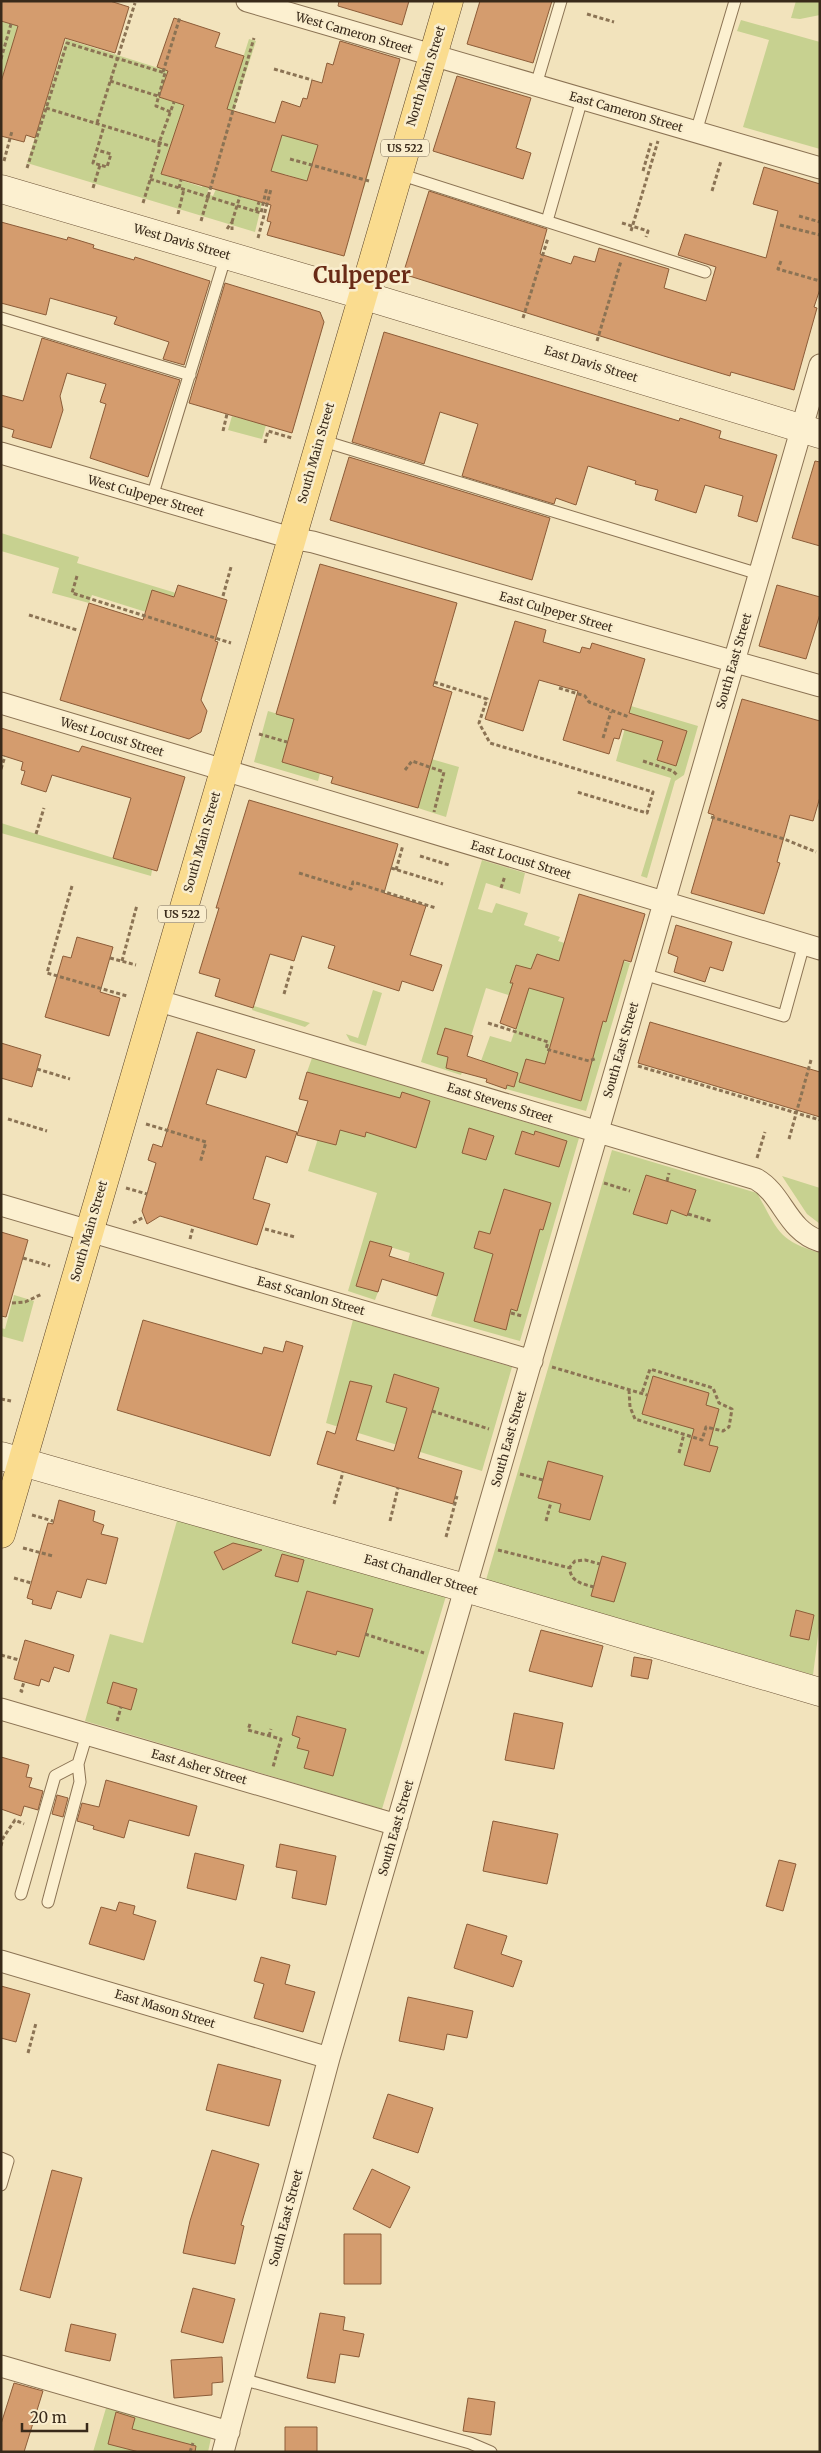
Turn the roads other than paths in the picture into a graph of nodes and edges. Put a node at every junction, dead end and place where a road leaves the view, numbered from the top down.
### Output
1 (247, 1) edge
2 (449, 1) edge
3 (561, 1) edge
4 (735, 1) edge
5 (433, 56) junction
6 (536, 86) junction
7 (582, 99) junction
8 (696, 132) junction
9 (820, 168) edge
10 (397, 174) junction
11 (1, 189) edge
12 (550, 222) junction
13 (229, 238) junction
14 (706, 272) dead end
15 (362, 294) junction
16 (1, 318) edge
17 (820, 365) edge
18 (190, 375) junction
19 (810, 431) edge
20 (320, 440) junction
21 (1, 453) edge
22 (152, 497) junction
23 (291, 538) junction
24 (759, 574) junction
25 (733, 663) junction
26 (820, 686) edge
27 (1, 703) edge
28 (223, 770) junction
29 (664, 902) junction
30 (812, 946) edge
31 (643, 974) junction
32 (156, 1000) junction
33 (598, 1132) junction
34 (1, 1206) edge
35 (90, 1231) junction
36 (820, 1241) edge
37 (538, 1363) junction
38 (12, 1459) edge
39 (12, 1541) edge
40 (466, 1588) junction
41 (820, 1692) edge
42 (1, 1708) edge
43 (87, 1734) junction
44 (78, 1764) junction
45 (397, 1825) junction
46 (21, 1894) dead end
47 (48, 1902) dead end
48 (1, 1961) edge
49 (329, 2058) junction
50 (1, 2158) edge
51 (1, 2184) edge
52 (1, 2366) edge
53 (242, 2380) junction
54 (226, 2442) edge
55 (491, 2452) edge

1 - 5 street, West Cameron Street
2 - 5 main road, North Main Street / US 522
3 - 6 lane
4 - 8 lane
5 - 6 street, East Cameron Street
5 - 10 main road, North Main Street / US 522
6 - 7 street, East Cameron Street
7 - 8 street, East Cameron Street
7 - 12 lane
8 - 9 street, East Cameron Street
10 - 12 lane
10 - 15 main road, North Main Street / US 522
11 - 13 street, West Davis Street
12 - 14 lane
13 - 15 street, West Davis Street
13 - 18 lane
15 - 19 street, East Davis Street
15 - 20 main road, South Main Street / US 522
16 - 18 lane
17 - 19 street, South East Street
18 - 22 lane
19 - 24 street, South East Street
20 - 23 main road, South Main Street / US 522
20 - 24 lane
21 - 22 street, West Culpeper Street
22 - 23 street, West Culpeper Street
23 - 25 street, East Culpeper Street
23 - 28 main road, South Main Street / US 522
24 - 25 street, South East Street
25 - 26 street, East Culpeper Street
25 - 29 street, South East Street
27 - 28 street, West Locust Street
28 - 29 street, East Locust Street
28 - 32 main road, South Main Street / US 522
29 - 30 street, East Locust Street
29 - 31 street, South East Street
30 - 31 lane
31 - 33 street, South East Street
32 - 33 street, East Stevens Street
32 - 35 main road, South Main Street / US 522
33 - 36 street, East Stevens Street
33 - 37 street, South East Street
34 - 35 street, East Scanlon Street
35 - 37 street, East Scanlon Street
35 - 38 main road, South Main Street / US 522
37 - 40 street, South East Street
38 - 39 main road, South Main Street / US 522
38 - 40 street, East Chandler Street
40 - 41 street, East Chandler Street
40 - 45 street, South East Street
42 - 43 street, East Asher Street
43 - 44 lane
43 - 45 street, East Asher Street
44 - 46 lane
44 - 47 lane
45 - 49 street, South East Street
48 - 49 street, East Mason Street
49 - 53 street, South East Street
50 - 51 lane
52 - 54 street
53 - 54 street, South East Street
53 - 55 lane

